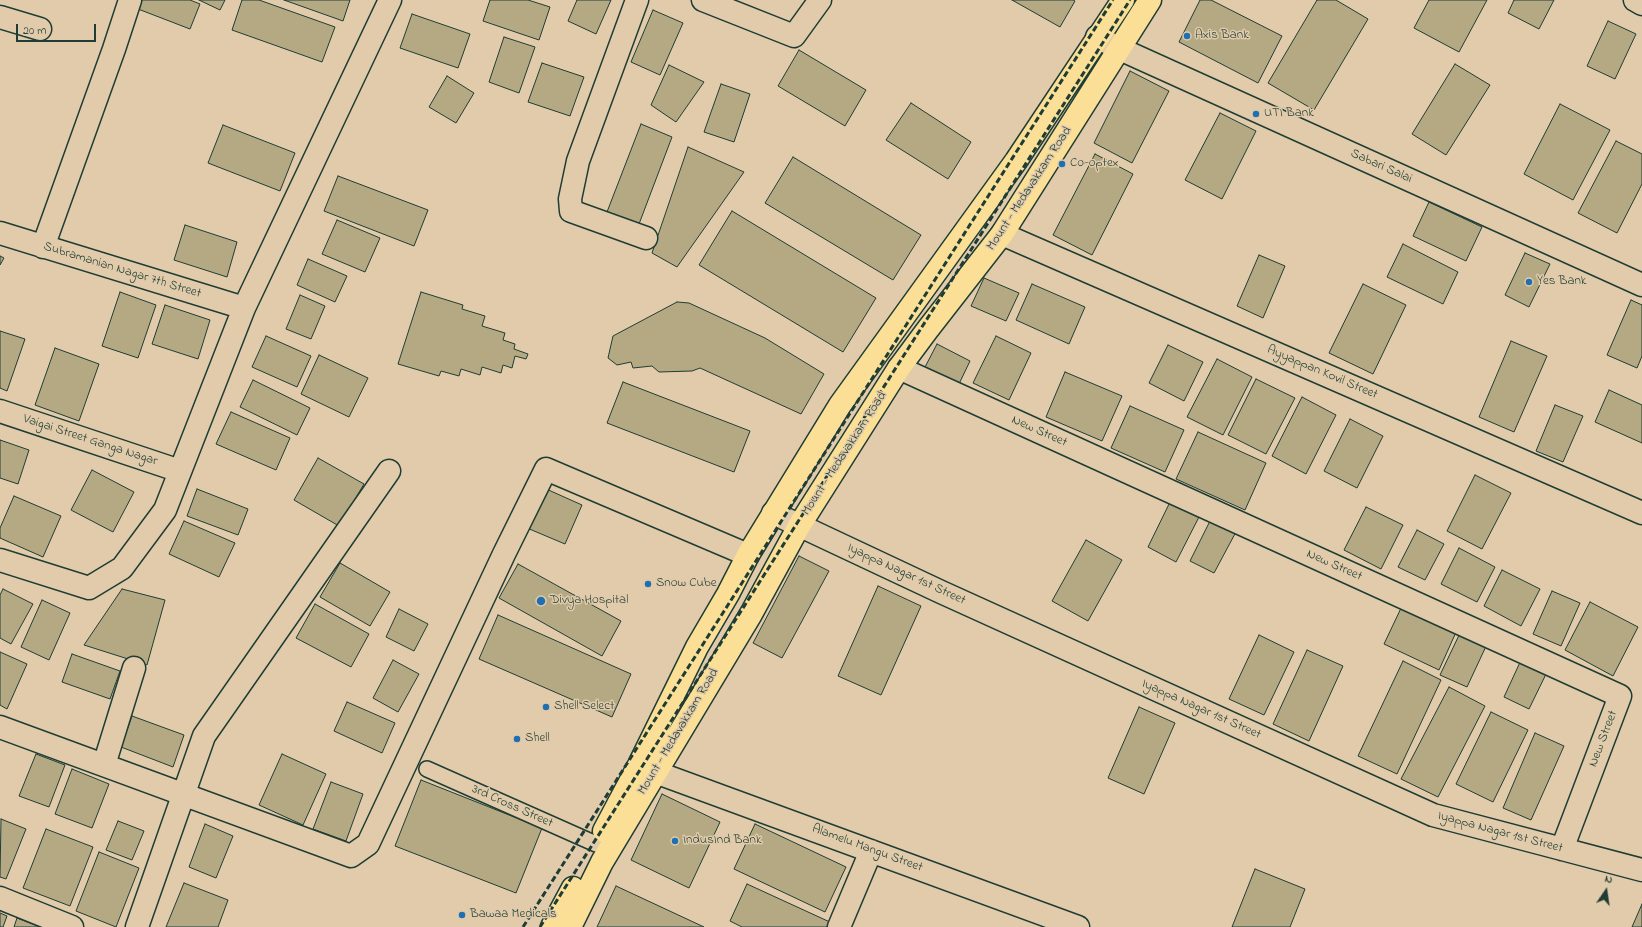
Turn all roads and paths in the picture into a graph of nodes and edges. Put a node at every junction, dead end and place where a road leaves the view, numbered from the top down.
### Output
1 (130, 0) edge
2 (390, 0) edge
3 (637, 0) edge
4 (703, 0) edge
5 (820, 0) edge
6 (1123, 0) edge
7 (1150, 0) edge
8 (1635, 0) edge
9 (1642, 4) edge
10 (0, 17) edge
11 (40, 29) dead end
12 (1097, 37) junction
13 (1120, 49) junction
14 (0, 233) edge
15 (1002, 234) junction
16 (646, 238) dead end
17 (43, 247) junction
18 (1642, 285) edge
19 (244, 308) junction
20 (899, 368) junction
21 (0, 411) edge
22 (180, 471) junction
23 (389, 471) dead end
24 (773, 513) junction
25 (1642, 513) edge
26 (799, 526) junction
27 (748, 555) junction
28 (0, 560) edge
29 (134, 668) dead end
30 (0, 727) edge
31 (104, 765) junction
32 (427, 769) dead end
33 (655, 772) junction
34 (184, 794) junction
35 (596, 844) junction
36 (1562, 849) junction
37 (871, 851) junction
38 (1642, 870) edge
39 (0, 898) edge
40 (72, 927) edge
41 (137, 927) edge
42 (552, 927) edge
43 (570, 927) edge
44 (839, 927) edge
45 (1078, 927) edge

1 - 17 street
2 - 19 street
3 - 16 street
4 - 5 street
6 - 12 main road, Mount - Medavakkam Road
7 - 13 main road, Mount - Medavakkam Road
8 - 9 street
10 - 11 street
12 - 13 street, Sabari Salai
12 - 24 main road, Mount - Medavakkam Road
13 - 15 main road, Mount - Medavakkam Road
13 - 18 street, Sabari Salai
14 - 17 street, Subramanian Nagar 7th Street
15 - 20 main road, Mount - Medavakkam Road
15 - 25 street, Ayyappan Kovil Street
17 - 19 street, Subramanian Nagar 7th Street
19 - 22 street
20 - 26 main road, Mount - Medavakkam Road
20 - 36 street, New Street
21 - 22 street, Vaigai Street Ganga Nagar
22 - 28 street
23 - 34 street
24 - 26 street, Iyappa Nagar 1st Street
24 - 27 main road, Mount - Medavakkam Road
26 - 33 main road, Mount - Medavakkam Road
26 - 36 street, Iyappa Nagar 1st Street
27 - 34 street
27 - 35 main road, Mount - Medavakkam Road
29 - 31 street
30 - 31 street
31 - 34 street
32 - 35 lane, 3rd Cross Street
33 - 37 street, Alamelu Mangu Street
33 - 43 main road, Mount - Medavakkam Road
34 - 41 street
35 - 42 main road, Mount - Medavakkam Road
36 - 38 street, Iyappa Nagar 1st Street
37 - 44 street
37 - 45 street, Alamelu Mangu Street
39 - 40 street

